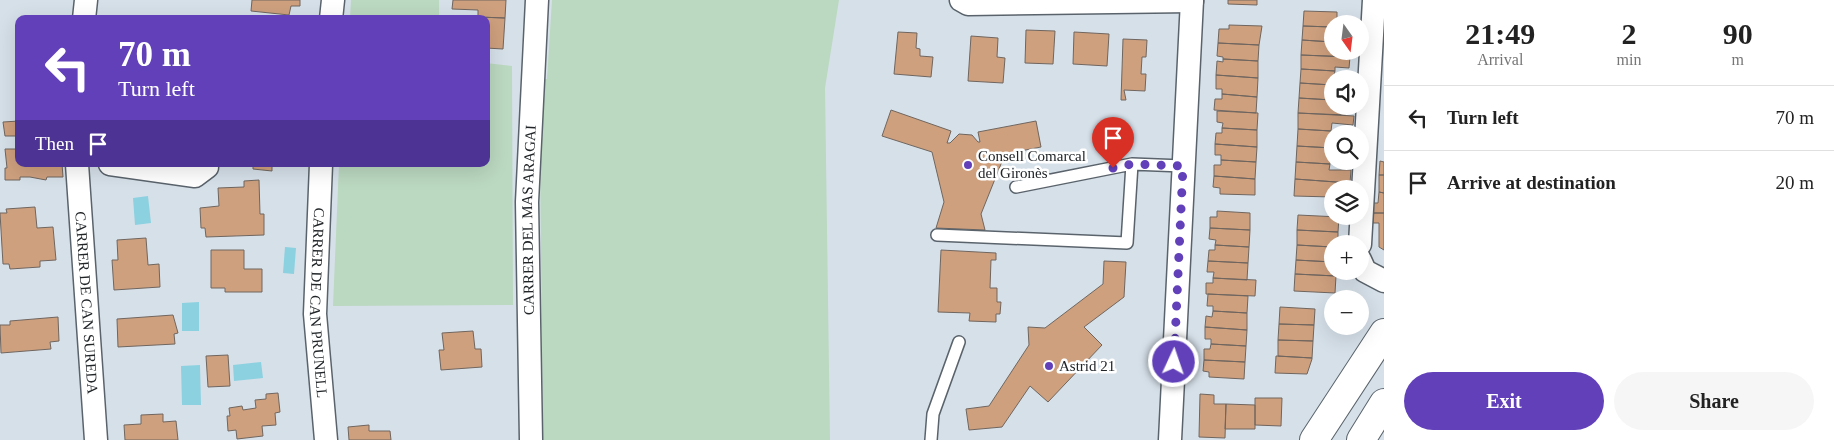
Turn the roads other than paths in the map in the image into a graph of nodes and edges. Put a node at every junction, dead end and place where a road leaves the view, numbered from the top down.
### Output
1 (86, 0) edge
2 (332, 0) edge
3 (537, 0) edge
4 (961, 0) edge
5 (1192, 0) edge
6 (1374, 0) edge
7 (84, 15) edge
8 (331, 15) edge
9 (1132, 164) junction
10 (1183, 166) junction
11 (77, 167) edge
12 (132, 167) edge
13 (207, 167) edge
14 (321, 167) edge
15 (1016, 187) dead end
16 (937, 235) dead end
17 (1361, 235) edge
18 (1369, 272) edge
19 (1384, 281) edge
20 (1384, 333) edge
21 (959, 342) dead end
22 (1384, 403) edge
23 (1362, 439) edge
24 (96, 440) edge
25 (326, 440) edge
26 (531, 440) edge
27 (932, 440) edge
28 (1170, 440) edge
29 (1314, 440) edge

1 - 7 street
2 - 8 street
3 - 26 street, CARRER DEL MAS ARAGAI
4 - 5 street
5 - 10 street
6 - 17 street
9 - 10 lane
9 - 15 lane
9 - 16 lane
10 - 28 street
11 - 24 street, CARRER DE CAN SUREDA
12 - 13 street
14 - 25 street, CARRER DE CAN PRUNELL
18 - 19 street
20 - 29 street
21 - 27 lane
22 - 23 street

